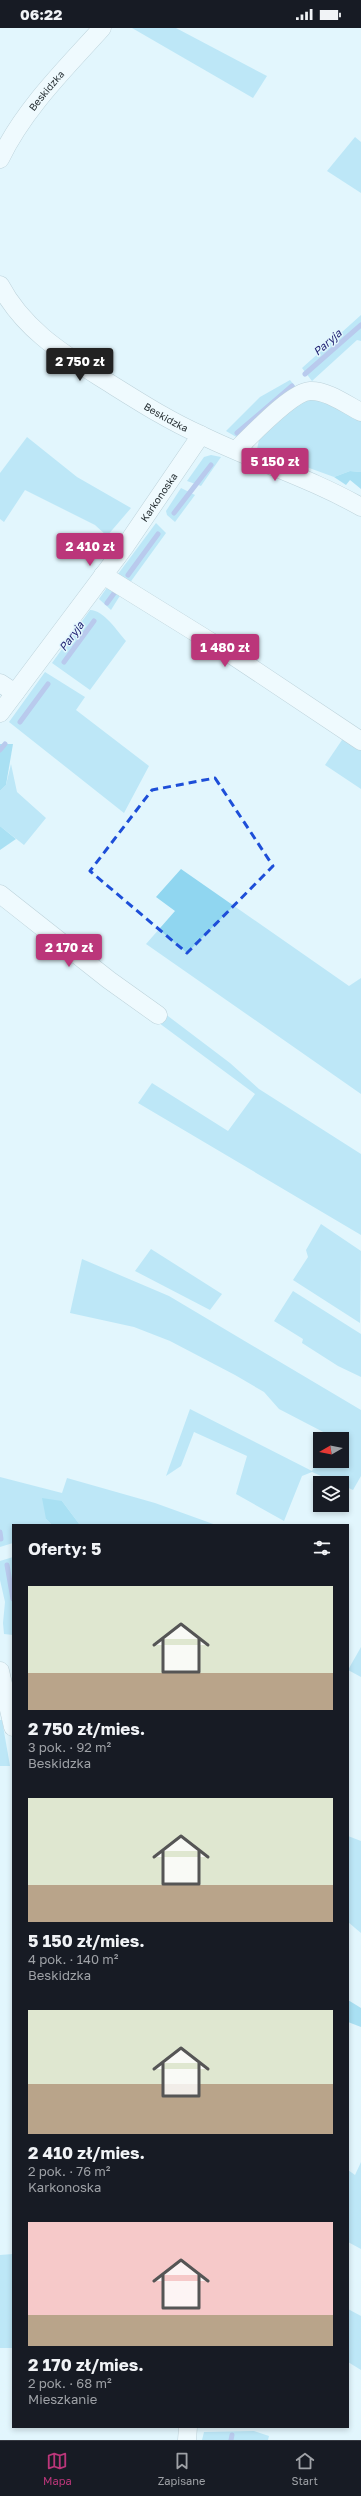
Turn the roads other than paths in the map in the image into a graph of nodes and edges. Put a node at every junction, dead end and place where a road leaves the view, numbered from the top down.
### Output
1 (102, 28) edge
2 (0, 159) edge
3 (0, 285) edge
4 (361, 412) edge
5 (201, 435) junction
6 (236, 450) junction
7 (361, 507) edge
8 (103, 575) junction
9 (0, 682) edge
10 (15, 693) junction
11 (0, 713) edge
12 (361, 741) edge
13 (0, 894) edge
14 (158, 1015) dead end
15 (0, 1671) edge
16 (12, 1723) edge
17 (188, 2428) edge
18 (187, 2440) edge

1 - 2 street, Beskidzka
3 - 5 street, Beskidzka
4 - 6 street
5 - 6 street, Beskidzka
5 - 8 street, Karkonoska
6 - 7 street, Beskidzka
8 - 10 street, Karkonoska
8 - 12 street
9 - 10 street
10 - 11 street, Karkonoska
13 - 14 street
15 - 16 street
17 - 18 street

